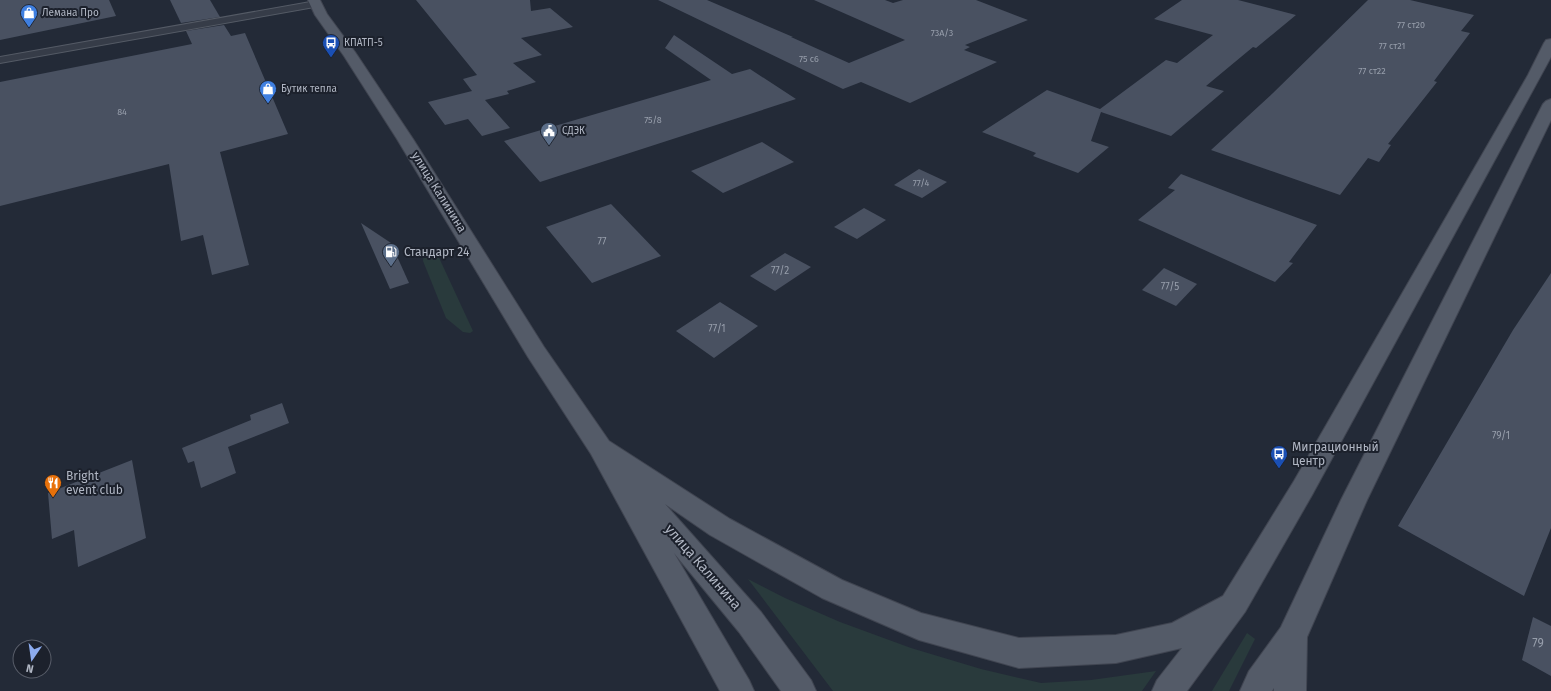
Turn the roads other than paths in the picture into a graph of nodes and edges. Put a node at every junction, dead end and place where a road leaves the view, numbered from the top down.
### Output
1 (315, 2) edge
2 (1551, 43) edge
3 (0, 60) edge
4 (1551, 104) edge
5 (600, 447) junction
6 (1235, 603) junction
7 (1292, 637) junction
8 (738, 691) edge
9 (800, 691) edge
10 (1168, 691) edge
11 (1256, 691) edge
12 (1290, 691) edge

1 - 3 street
1 - 5 main road, улица Калинина
2 - 6 main road
4 - 7 main road
5 - 6 main road
5 - 8 main road, улица Калинина
5 - 9 main road, улица Калинина
6 - 10 main road
7 - 11 main road
7 - 12 main road

